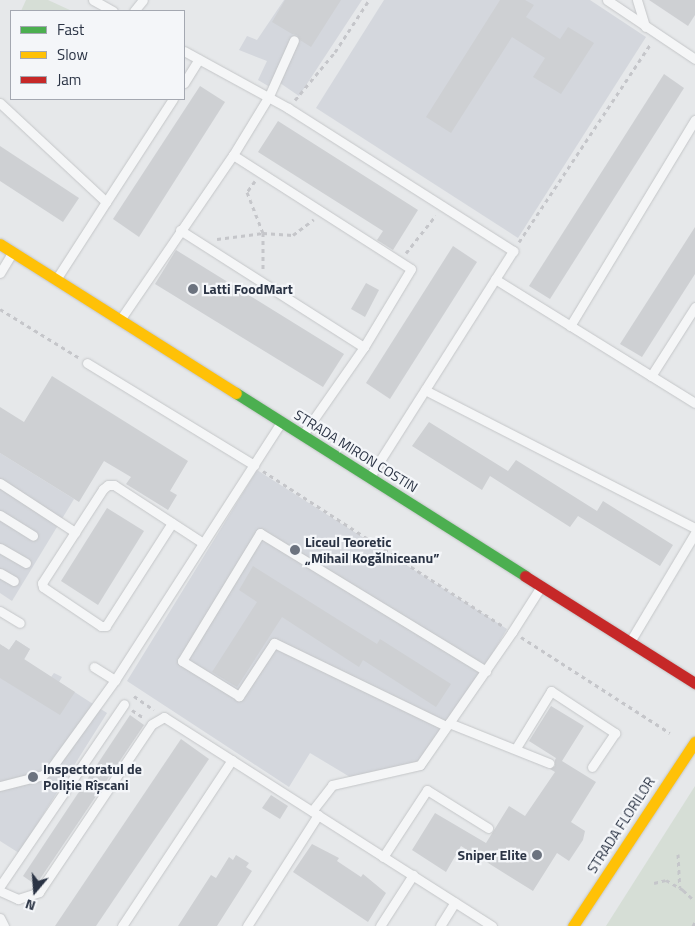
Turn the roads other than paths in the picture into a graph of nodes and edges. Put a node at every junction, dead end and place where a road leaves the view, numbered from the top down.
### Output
1 (93, 0) edge
2 (143, 0) edge
3 (606, 0) edge
4 (637, 0) edge
5 (112, 10) edge
6 (135, 10) edge
7 (645, 27) junction
8 (294, 40) dead end
9 (185, 52) edge
10 (199, 59) junction
11 (695, 59) edge
12 (185, 81) edge
13 (269, 96) junction
14 (172, 100) edge
15 (0, 103) edge
16 (695, 120) edge
17 (233, 155) junction
18 (106, 202) junction
19 (180, 230) junction
20 (0, 244) edge
21 (12, 252) junction
22 (0, 273) edge
23 (495, 279) junction
24 (56, 280) junction
25 (695, 307) edge
26 (120, 320) junction
27 (570, 326) junction
28 (364, 347) junction
29 (87, 363) road end
30 (651, 376) junction
31 (425, 390) junction
32 (695, 403) edge
33 (282, 422) junction
34 (303, 435) junction
35 (254, 465) junction
36 (369, 477) junction
37 (0, 483) edge
38 (0, 515) edge
39 (172, 523) junction
40 (695, 528) edge
41 (75, 532) junction
42 (695, 533) edge
43 (33, 536) dead end
44 (203, 543) junction
45 (0, 548) edge
46 (26, 563) dead end
47 (0, 573) edge
48 (14, 582) dead end
49 (541, 586) junction
50 (0, 610) edge
51 (20, 623) dead end
52 (630, 642) junction
53 (94, 667) dead end
54 (486, 671) junction
55 (114, 680) junction
56 (695, 683) edge
57 (124, 704) road end
58 (448, 725) junction
59 (695, 742) edge
60 (516, 748) junction
61 (232, 760) junction
62 (549, 763) dead end
63 (592, 767) dead end
64 (0, 786) edge
65 (315, 813) junction
66 (488, 828) dead end
67 (383, 857) junction
68 (413, 876) junction
69 (0, 886) edge
70 (0, 891) edge
71 (455, 902) junction
72 (0, 918) edge
73 (4, 926) edge
74 (122, 926) edge
75 (247, 926) edge
76 (380, 926) edge
77 (440, 926) edge
78 (492, 926) edge
79 (573, 926) edge

1 - 5 lane
2 - 6 lane
3 - 7 lane
4 - 7 lane
7 - 11 lane
8 - 13 lane
9 - 10 lane
10 - 12 lane
10 - 13 lane
13 - 17 lane
13 - 23 lane
14 - 18 lane
15 - 18 lane
16 - 27 lane
17 - 19 lane
17 - 28 lane
18 - 24 lane
19 - 26 lane
19 - 28 lane
20 - 21 street, STRADA MIRON COSTIN
21 - 22 lane
21 - 24 street, STRADA MIRON COSTIN
23 - 27 lane
23 - 31 lane
24 - 26 street, STRADA MIRON COSTIN
25 - 30 lane
26 - 33 street, STRADA MIRON COSTIN
27 - 30 lane
28 - 34 lane
29 - 35 lane
30 - 32 lane
31 - 36 lane
31 - 40 lane
33 - 34 street, STRADA MIRON COSTIN
33 - 35 lane
34 - 36 street, STRADA MIRON COSTIN
35 - 44 lane
36 - 49 street, STRADA MIRON COSTIN
37 - 41 lane
38 - 43 lane
39 - 41 lane
39 - 41 lane
39 - 44 lane
42 - 52 lane
44 - 55 lane
45 - 46 lane
47 - 48 lane
49 - 52 street, STRADA MIRON COSTIN
49 - 54 lane
50 - 51 lane
52 - 56 street, STRADA MIRON COSTIN
53 - 55 lane
54 - 58 lane
54 - 58 lane
55 - 64 lane
57 - 69 lane
58 - 60 lane
58 - 65 lane
59 - 79 street, STRADA FLORILOR
60 - 62 lane
60 - 63 lane
61 - 65 lane
61 - 70 lane
61 - 74 lane
65 - 67 lane
65 - 75 lane
66 - 67 lane
67 - 68 lane
68 - 71 lane
68 - 76 lane
71 - 77 lane
71 - 78 lane
72 - 73 lane

